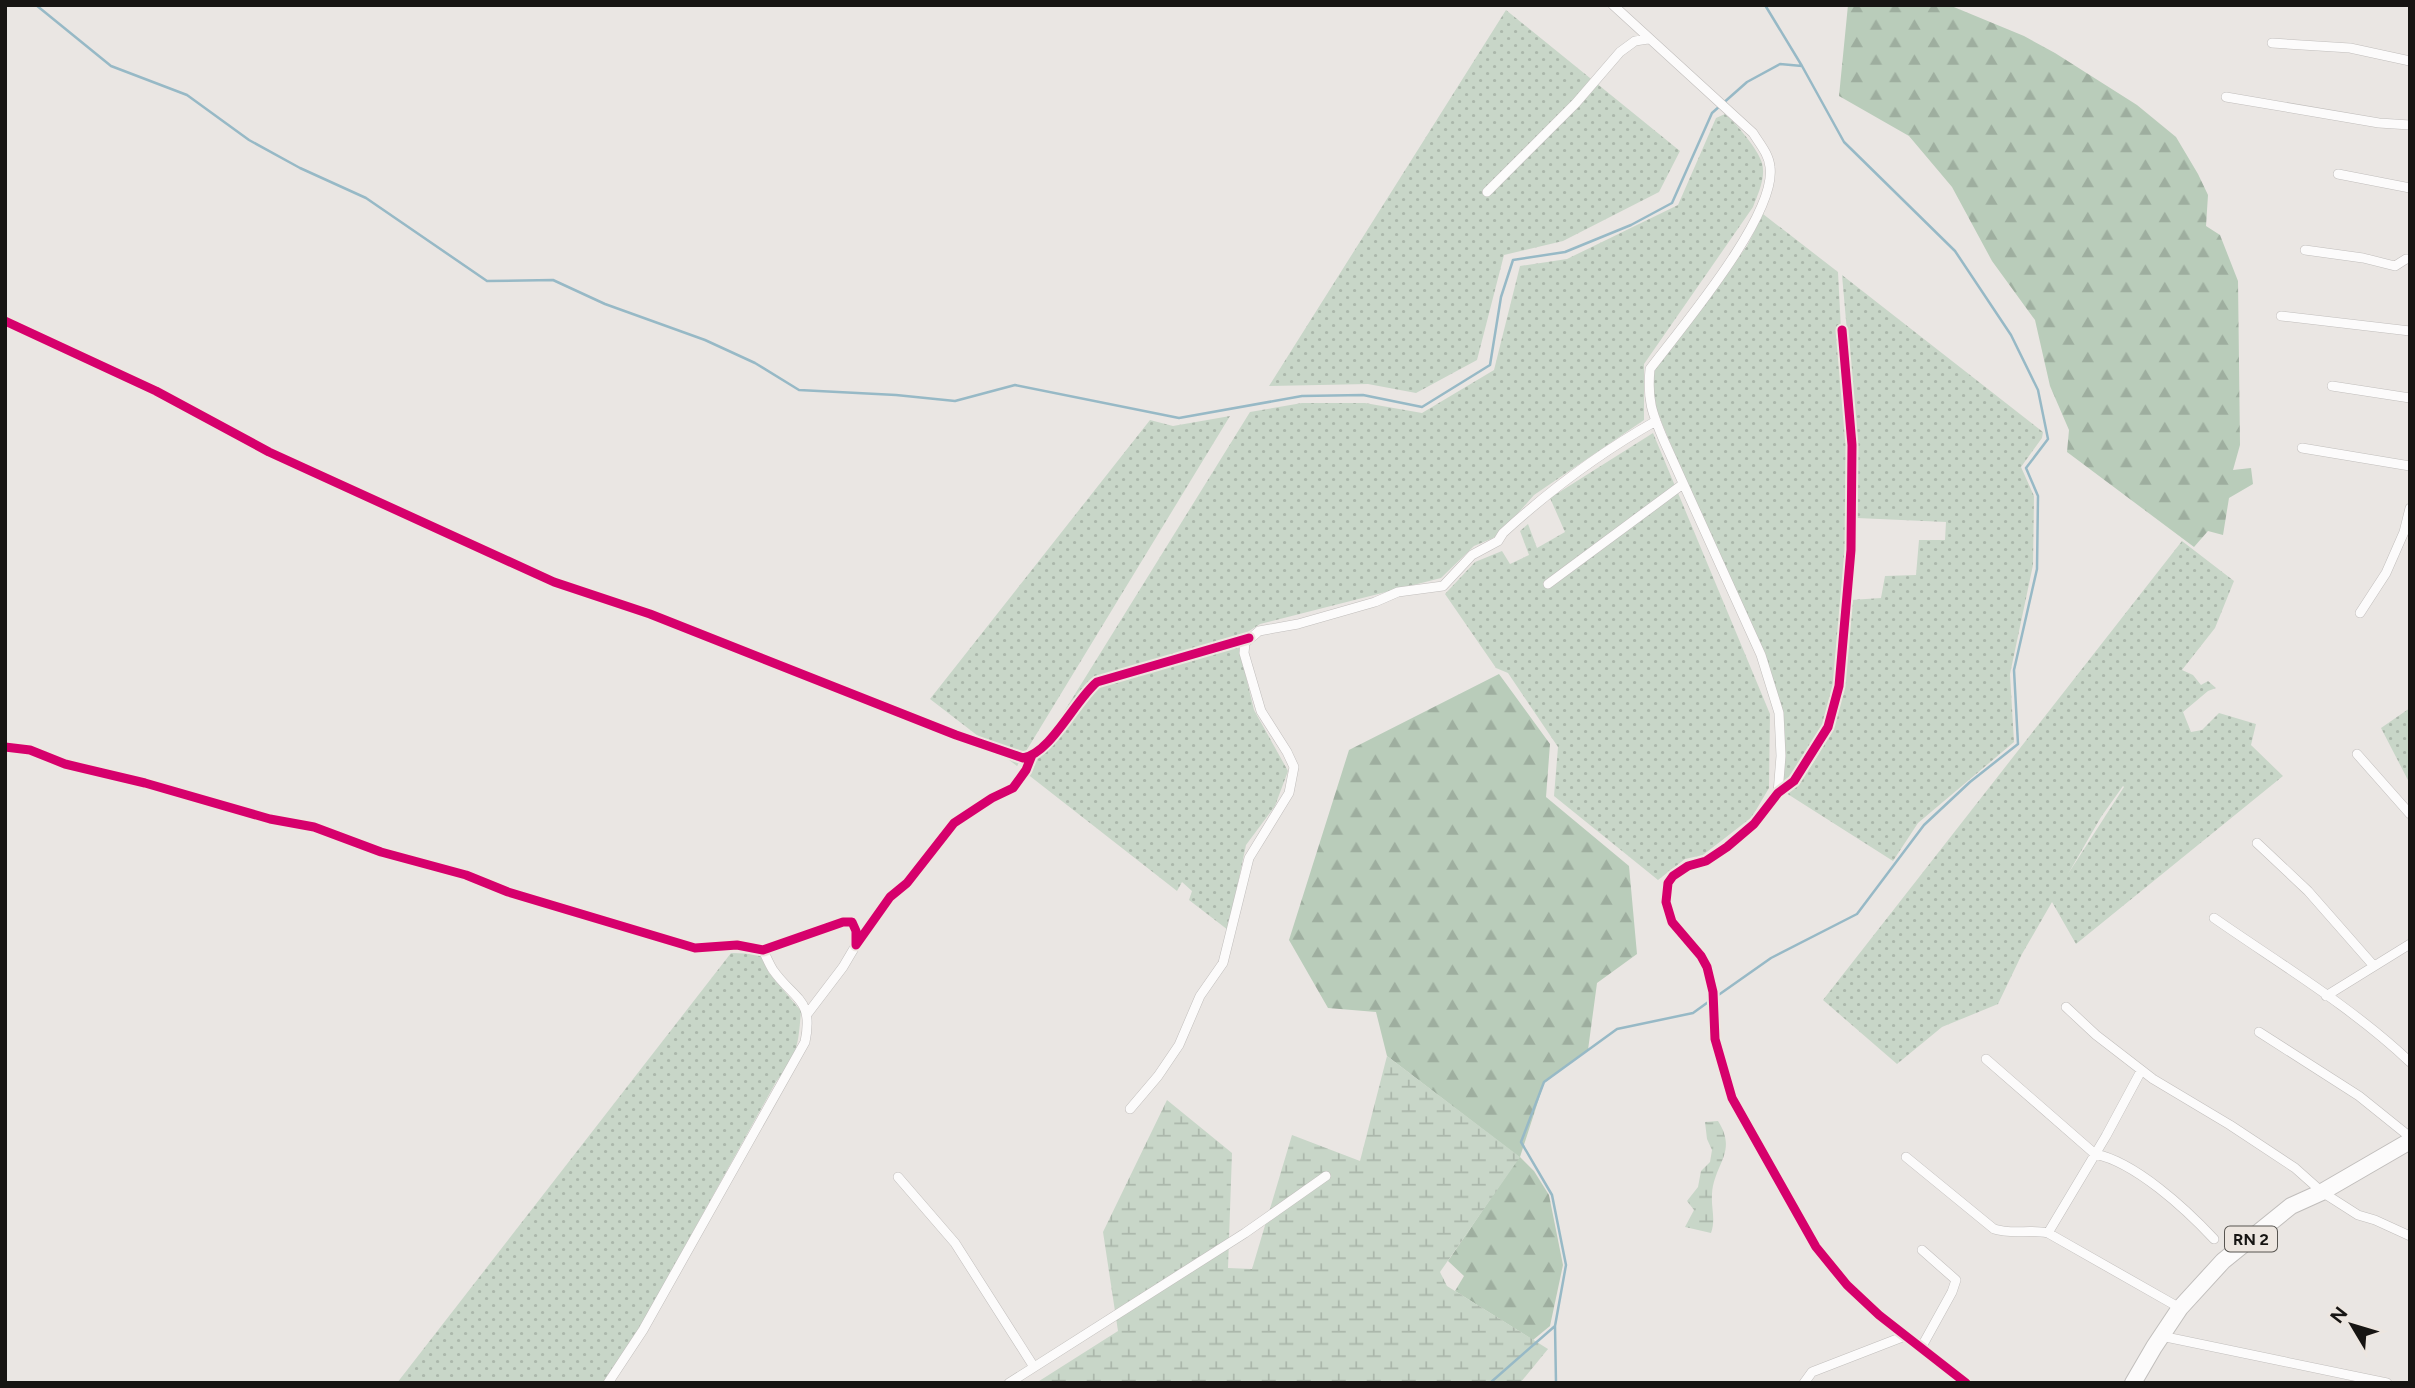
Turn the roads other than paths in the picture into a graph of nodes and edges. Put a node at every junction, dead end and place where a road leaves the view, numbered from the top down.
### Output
1 (1613, 5) edge
2 (1648, 39) junction
3 (2272, 43) dead end
4 (2410, 61) edge
5 (2226, 97) dead end
6 (2410, 125) edge
7 (2338, 174) dead end
8 (2410, 188) edge
9 (1487, 192) dead end
10 (2305, 250) dead end
11 (2410, 259) edge
12 (2281, 316) dead end
13 (5, 321) edge
14 (1842, 330) dead end
15 (2410, 331) edge
16 (2332, 386) dead end
17 (2410, 398) edge
18 (1656, 422) junction
19 (2302, 448) dead end
20 (2410, 466) edge
21 (1683, 484) junction
22 (2410, 508) edge
23 (2407, 533) edge
24 (1548, 584) dead end
25 (2360, 613) dead end
26 (1249, 638) junction
27 (5, 747) edge
28 (2357, 754) dead end
29 (1032, 755) junction
30 (1778, 793) junction
31 (2410, 814) edge
32 (2257, 843) dead end
33 (2214, 918) dead end
34 (2410, 944) edge
35 (856, 945) junction
36 (763, 950) junction
37 (2374, 965) junction
38 (2326, 996) junction
39 (2066, 1007) dead end
40 (808, 1013) junction
41 (2259, 1032) dead end
42 (1986, 1059) dead end
43 (2410, 1062) edge
44 (2141, 1070) junction
45 (1130, 1109) dead end
46 (2410, 1139) edge
47 (2095, 1154) junction
48 (1906, 1157) dead end
49 (1326, 1176) dead end
50 (898, 1177) dead end
51 (2322, 1192) junction
52 (2048, 1233) junction
53 (2410, 1236) edge
54 (2214, 1239) dead end
55 (1922, 1250) dead end
56 (2180, 1308) junction
57 (1905, 1336) junction
58 (2161, 1336) junction
59 (1921, 1348) junction
60 (1034, 1367) junction
61 (608, 1383) edge
62 (1009, 1383) edge
63 (1804, 1383) edge
64 (1966, 1383) edge
65 (2133, 1383) edge
66 (2387, 1383) edge

1 - 2 street
2 - 9 street
2 - 18 street
3 - 4 street
5 - 6 street
7 - 8 street
10 - 11 street
12 - 15 street
13 - 29 street
14 - 30 street
16 - 17 street
18 - 21 street
18 - 26 street
19 - 20 street
21 - 24 street
21 - 30 street
22 - 23 street
23 - 25 street
26 - 29 street
26 - 45 street
27 - 36 street
28 - 31 street
29 - 35 street
30 - 57 street
32 - 37 street
33 - 38 street
34 - 37 street
35 - 36 street
35 - 40 street
36 - 40 street
37 - 38 street
38 - 43 street
39 - 44 street
40 - 61 street
41 - 46 street
42 - 47 street
44 - 47 street
44 - 51 street
46 - 51 highway, RN 2
47 - 52 street
47 - 54 street
48 - 52 street
49 - 60 street
50 - 60 street
51 - 53 street
51 - 56 highway, RN 2
52 - 56 street
55 - 59 street
56 - 58 highway, RN 2
57 - 59 street
57 - 63 street
58 - 65 highway, RN 2
58 - 66 street
59 - 64 street
60 - 62 street

